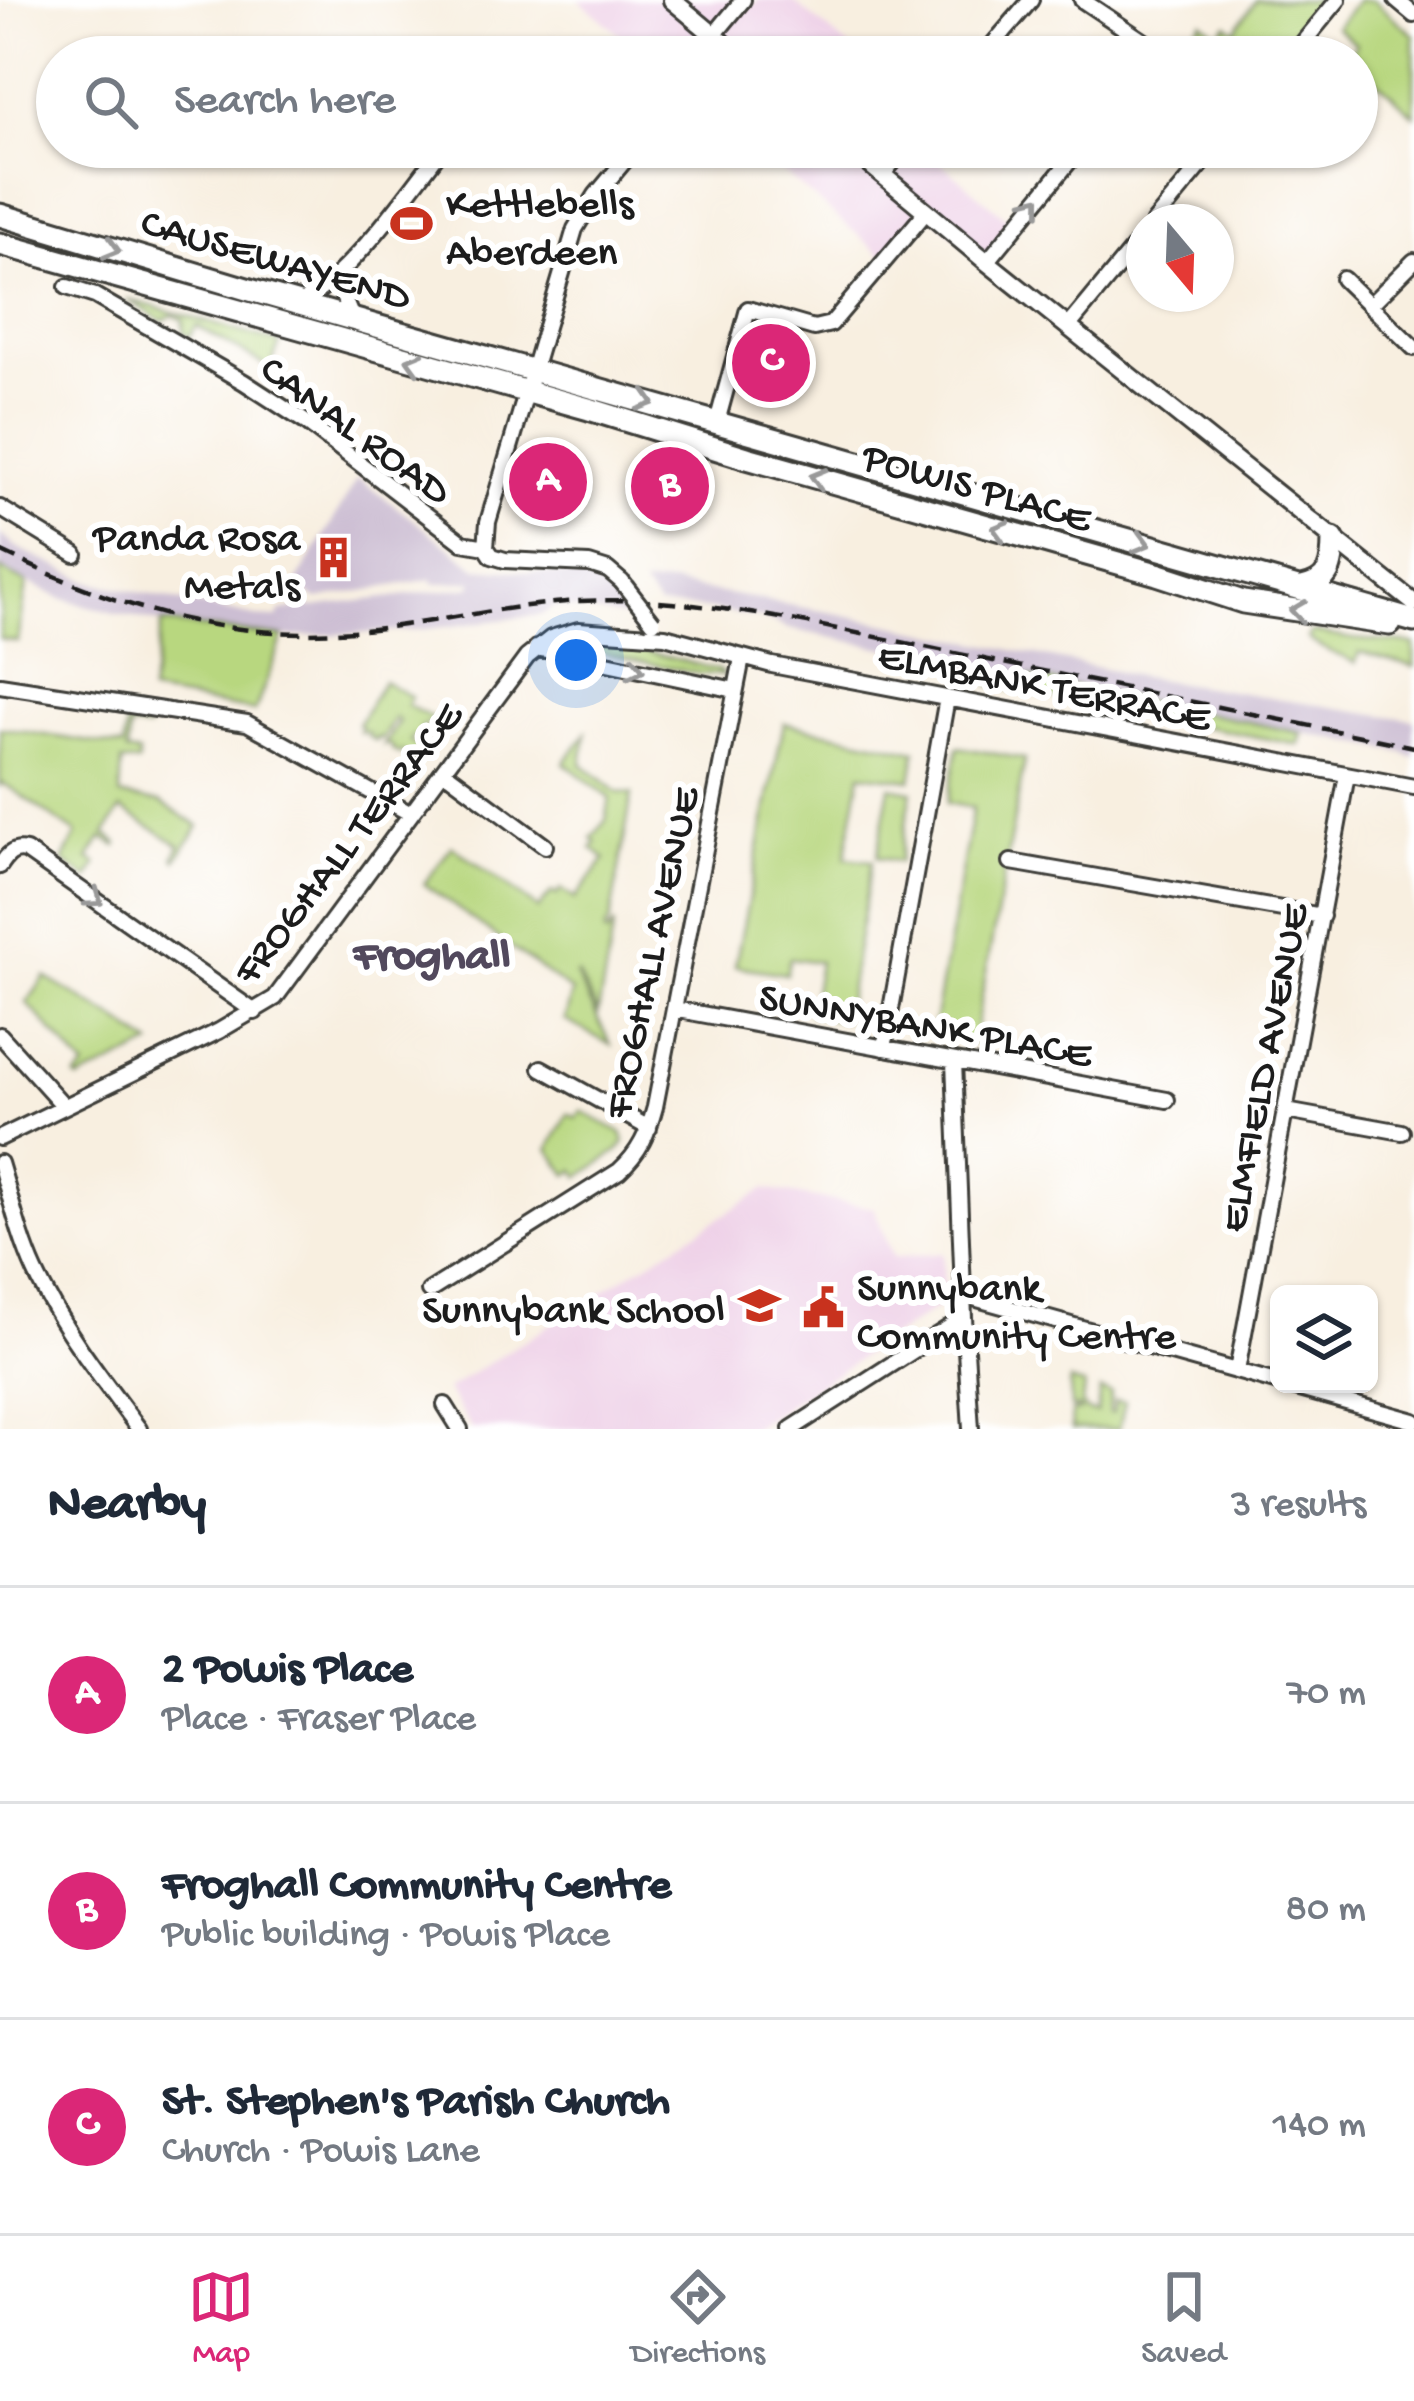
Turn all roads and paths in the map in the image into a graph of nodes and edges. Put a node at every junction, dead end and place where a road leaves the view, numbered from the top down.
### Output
1 (672, 0) edge
2 (743, 0) edge
3 (1031, 0) edge
4 (1082, 0) edge
5 (1338, 0) edge
6 (1396, 0) edge
7 (1414, 15) edge
8 (714, 36) edge
9 (720, 36) edge
10 (1000, 36) edge
11 (1132, 36) edge
12 (1308, 36) edge
13 (426, 168) edge
14 (618, 168) edge
15 (874, 168) edge
16 (888, 168) edge
17 (1064, 168) edge
18 (1199, 168) edge
19 (882, 175) junction
20 (1169, 204) edge
21 (926, 212) junction
22 (0, 215) edge
23 (0, 244) edge
24 (1126, 257) edge
25 (1414, 261) edge
26 (987, 262) junction
27 (342, 271) junction
28 (1343, 279) dead end
29 (67, 287) dead end
30 (300, 303) junction
31 (1370, 305) junction
32 (352, 318) junction
33 (1068, 327) junction
34 (1414, 348) edge
35 (533, 370) junction
36 (526, 394) junction
37 (717, 422) junction
38 (0, 508) edge
39 (1333, 539) junction
40 (486, 547) junction
41 (75, 554) dead end
42 (1301, 588) junction
43 (1414, 603) edge
44 (1414, 624) edge
45 (665, 636) junction
46 (536, 648) junction
47 (742, 658) junction
48 (0, 685) edge
49 (735, 690) junction
50 (947, 698) junction
51 (444, 771) junction
52 (1347, 775) junction
53 (1414, 787) edge
54 (411, 814) junction
55 (545, 846) dead end
56 (1011, 862) dead end
57 (0, 866) edge
58 (1322, 916) junction
59 (674, 1009) junction
60 (255, 1012) junction
61 (0, 1035) edge
62 (884, 1048) junction
63 (954, 1061) junction
64 (541, 1068) dead end
65 (1167, 1100) dead end
66 (64, 1106) junction
67 (1286, 1111) junction
68 (650, 1129) junction
69 (1402, 1132) dead end
70 (0, 1138) edge
71 (0, 1162) edge
72 (428, 1292) dead end
73 (963, 1295) junction
74 (964, 1318) junction
75 (1237, 1371) junction
76 (1270, 1381) edge
77 (1313, 1393) edge
78 (445, 1405) dead end
79 (1414, 1421) edge
80 (139, 1429) edge
81 (460, 1429) edge
82 (791, 1429) edge
83 (971, 1429) edge

1 - 8 street
2 - 9 street
3 - 10 street
4 - 11 street
5 - 12 street
6 - 7 street
13 - 27 street
14 - 35 street
15 - 19 street
16 - 19 street
26 -> 17 street
18 - 20 street
19 - 21 street
21 - 26 street
21 - 37 street
22 -> 30 main road, CAUSEWAYEND
36 -> 23 main road, CAUSEWAYEND
24 - 33 street
25 - 31 street
26 - 33 street
27 - 30 street
27 - 32 street
28 - 31 street
29 - 40 street, CANAL ROAD
30 - 32 main road, CAUSEWAYEND
31 - 34 street
32 - 35 main road, CAUSEWAYEND
33 - 39 street
35 - 36 street
35 -> 37 main road, POWIS PLACE
36 - 40 street
44 -> 36 main road, POWIS PLACE
37 -> 42 main road, POWIS PLACE
38 - 41 street
39 - 42 main road
39 - 43 street
40 - 45 street, CANAL ROAD, bridge
42 - 44 main road, POWIS PLACE
45 - 46 street
45 - 47 street, ELMBANK TERRACE
46 -> 49 street
46 - 51 street, FROGHALL TERRACE
47 - 49 street, FROGHALL AVENUE
47 - 50 street, ELMBANK TERRACE
48 - 54 street
49 - 59 street, FROGHALL AVENUE
50 - 52 street, ELMBANK TERRACE
50 - 62 street
51 - 54 street, FROGHALL TERRACE
51 - 55 street
52 - 53 street, ELMBANK TERRACE
52 - 58 street, ELMFIELD AVENUE
54 - 60 street, FROGHALL TERRACE
56 - 58 street
57 -> 60 street
58 - 67 street, ELMFIELD AVENUE
59 - 62 street, SUNNYBANK PLACE
59 - 68 street, FROGHALL AVENUE
60 - 66 street, FROGHALL TERRACE
61 - 66 street
62 - 63 street, SUNNYBANK PLACE
63 - 65 street, SUNNYBANK PLACE
63 - 73 street
64 - 68 street
66 - 70 street, FROGHALL TERRACE
67 - 69 street
67 - 75 street, ELMFIELD AVENUE
68 - 72 street, FROGHALL AVENUE
71 - 80 street
73 - 74 street
73 - 75 street
74 - 82 street
74 - 83 street
75 - 76 street
77 - 79 street
78 - 81 street

